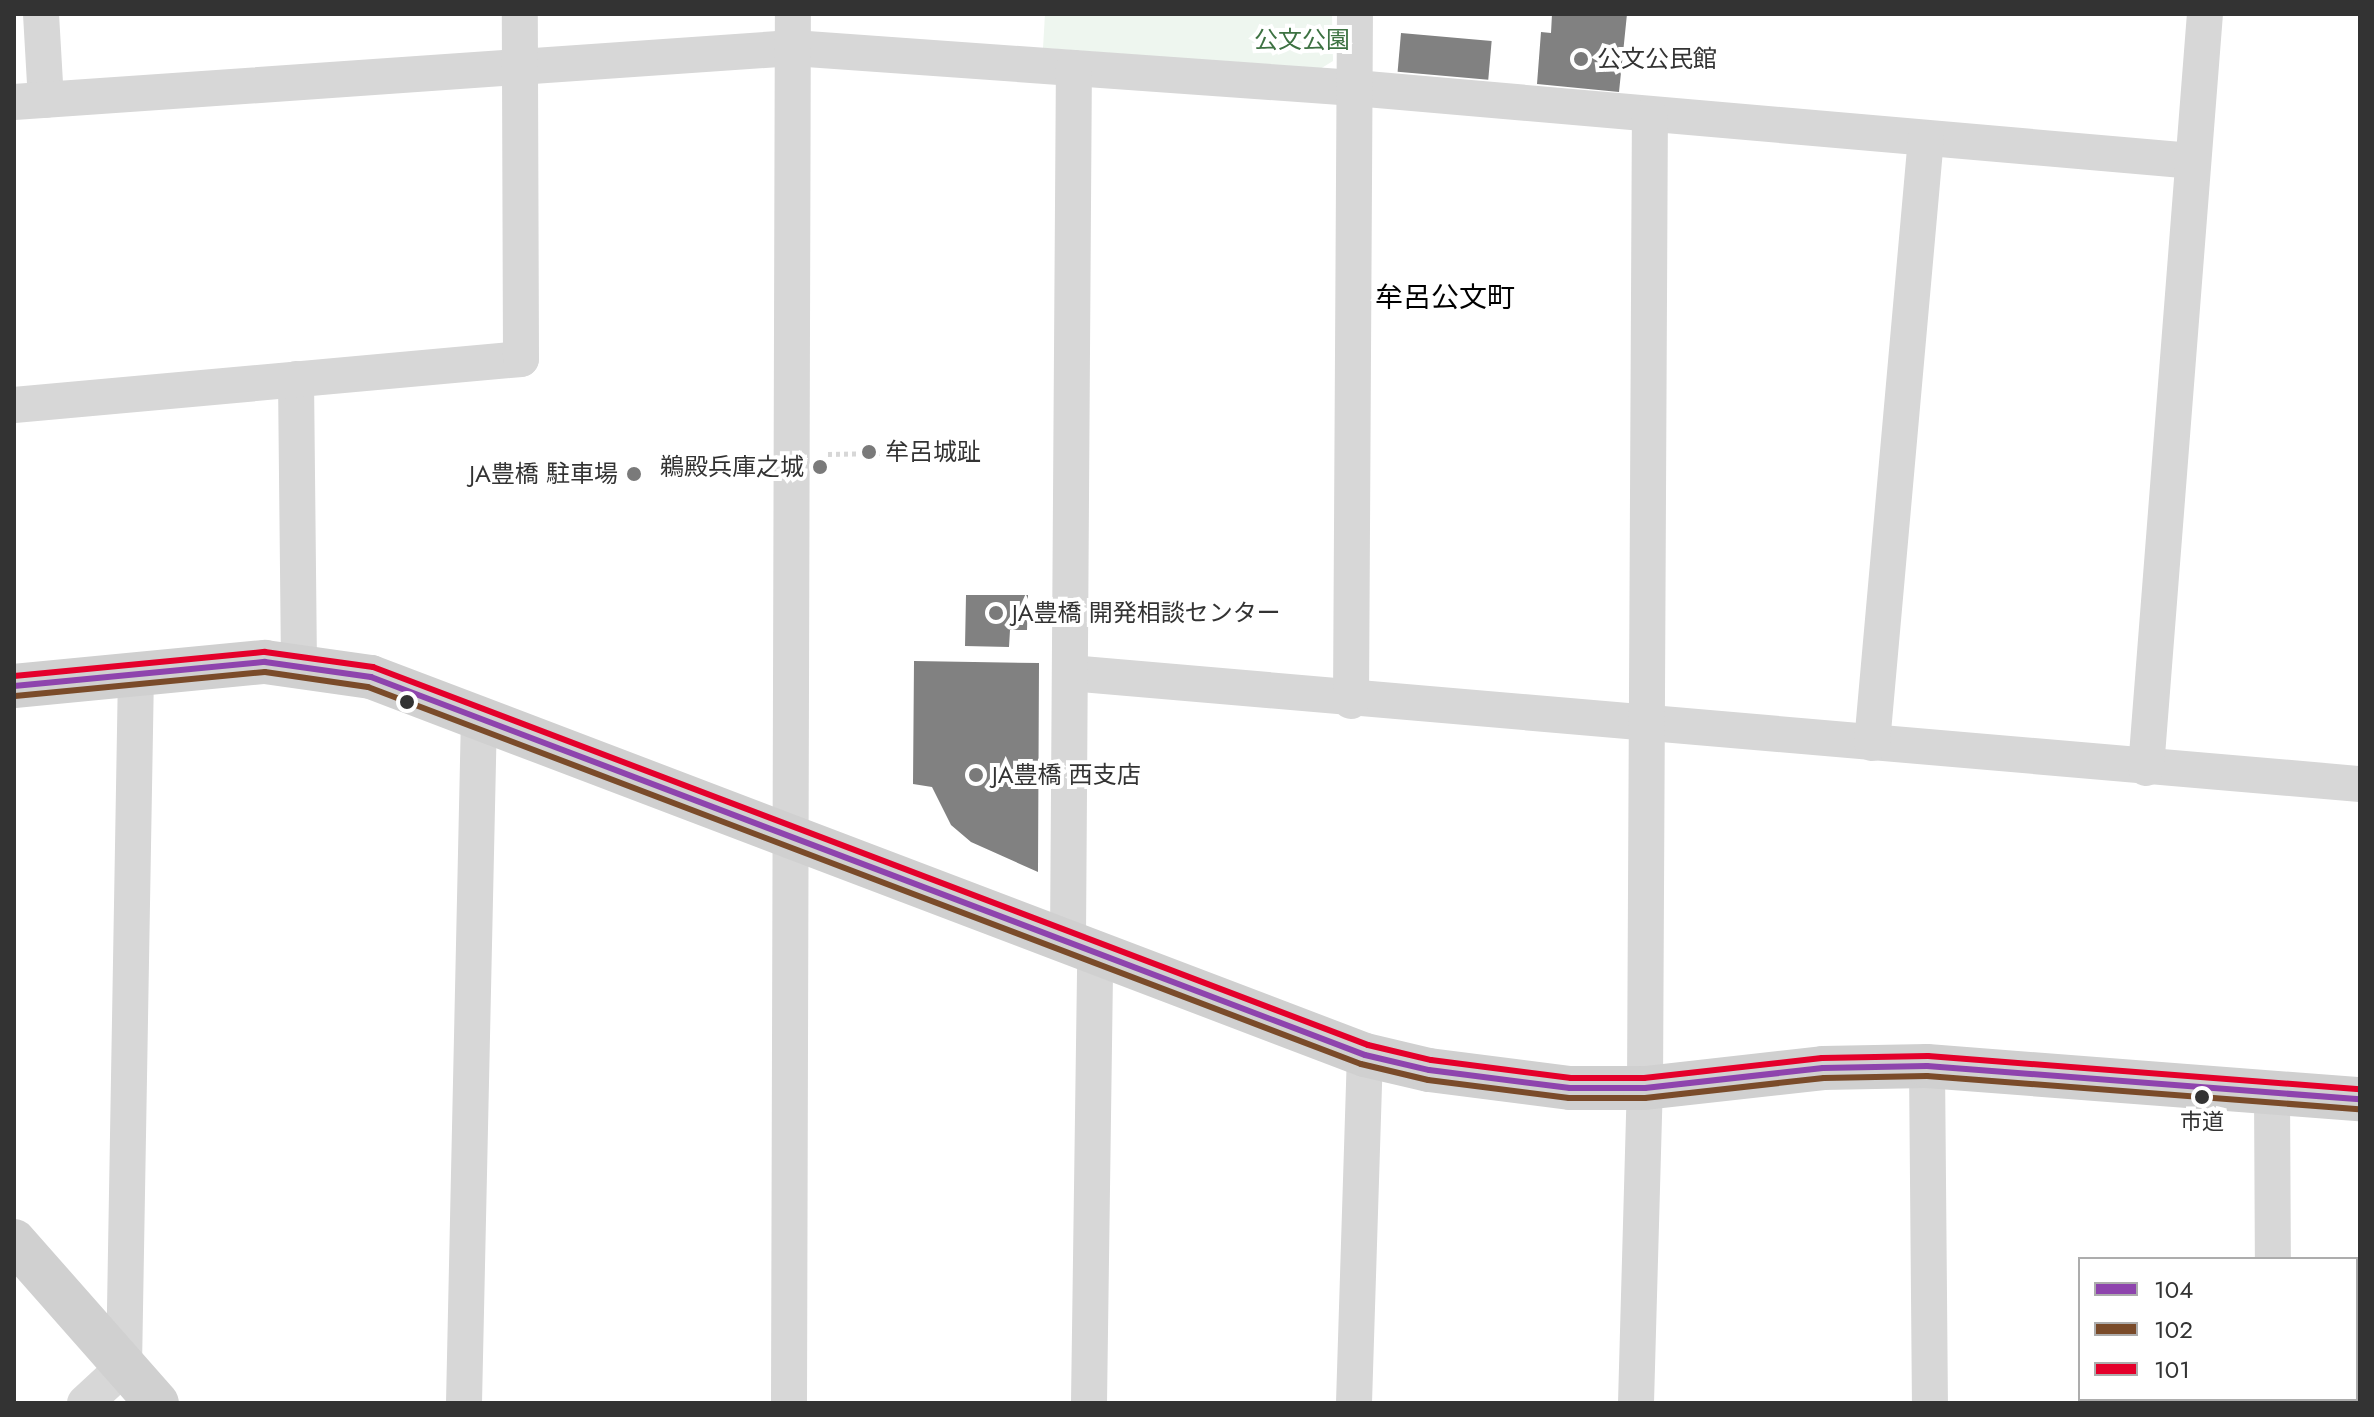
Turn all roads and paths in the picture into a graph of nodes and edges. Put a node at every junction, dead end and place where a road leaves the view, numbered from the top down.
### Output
1 (41, 14) edge
2 (520, 14) edge
3 (1355, 14) edge
4 (2205, 14) edge
5 (793, 31) edge
6 (520, 68) junction
7 (1074, 68) junction
8 (1355, 88) junction
9 (30, 101) edge
10 (1650, 116) junction
11 (1926, 138) junction
12 (2192, 161) junction
13 (296, 379) junction
14 (14, 405) edge
15 (883, 453) dead end
16 (825, 454) dead end
17 (299, 663) junction
18 (1070, 673) junction
19 (136, 674) junction
20 (14, 686) edge
21 (1351, 701) junction
22 (479, 718) junction
23 (1645, 725) junction
24 (1872, 743) junction
25 (2146, 768) junction
26 (2360, 784) edge
27 (794, 836) junction
28 (1082, 944) junction
29 (1365, 1055) junction
30 (1927, 1066) junction
31 (1645, 1088) junction
32 (2272, 1091) junction
33 (2360, 1099) edge
34 (14, 1241) edge
35 (2273, 1257) edge
36 (124, 1367) junction
37 (85, 1403) edge
38 (157, 1403) edge
39 (464, 1403) edge
40 (789, 1403) edge
41 (1089, 1403) edge
42 (1354, 1403) edge
43 (1636, 1403) edge
44 (1930, 1403) edge

1 - 9 street
2 - 6 street
3 - 8 street
4 - 12 street
5 - 6 street
5 - 7 street
5 - 27 street
6 - 9 street
6 - 13 street
7 - 8 street
7 - 18 street
8 - 10 street
8 - 21 street
10 - 11 street
10 - 23 street
11 - 12 street
11 - 24 street
12 - 25 street
13 - 14 street
13 - 17 street
15 - 16 path
17 - 19 street
17 - 22 street
18 - 21 street
18 - 28 street
19 - 20 street
19 - 36 street
21 - 23 street
22 - 27 street
22 - 39 street
23 - 24 street
23 - 31 street
24 - 25 street
25 - 26 street
27 - 28 street
27 - 40 street
28 - 29 street
28 - 41 street
29 - 31 street
29 - 42 street
30 - 31 street
30 - 32 street
30 - 44 street
31 - 43 street
32 - 33 street
32 - 35 street
34 - 36 street
36 - 37 street
36 - 38 street

